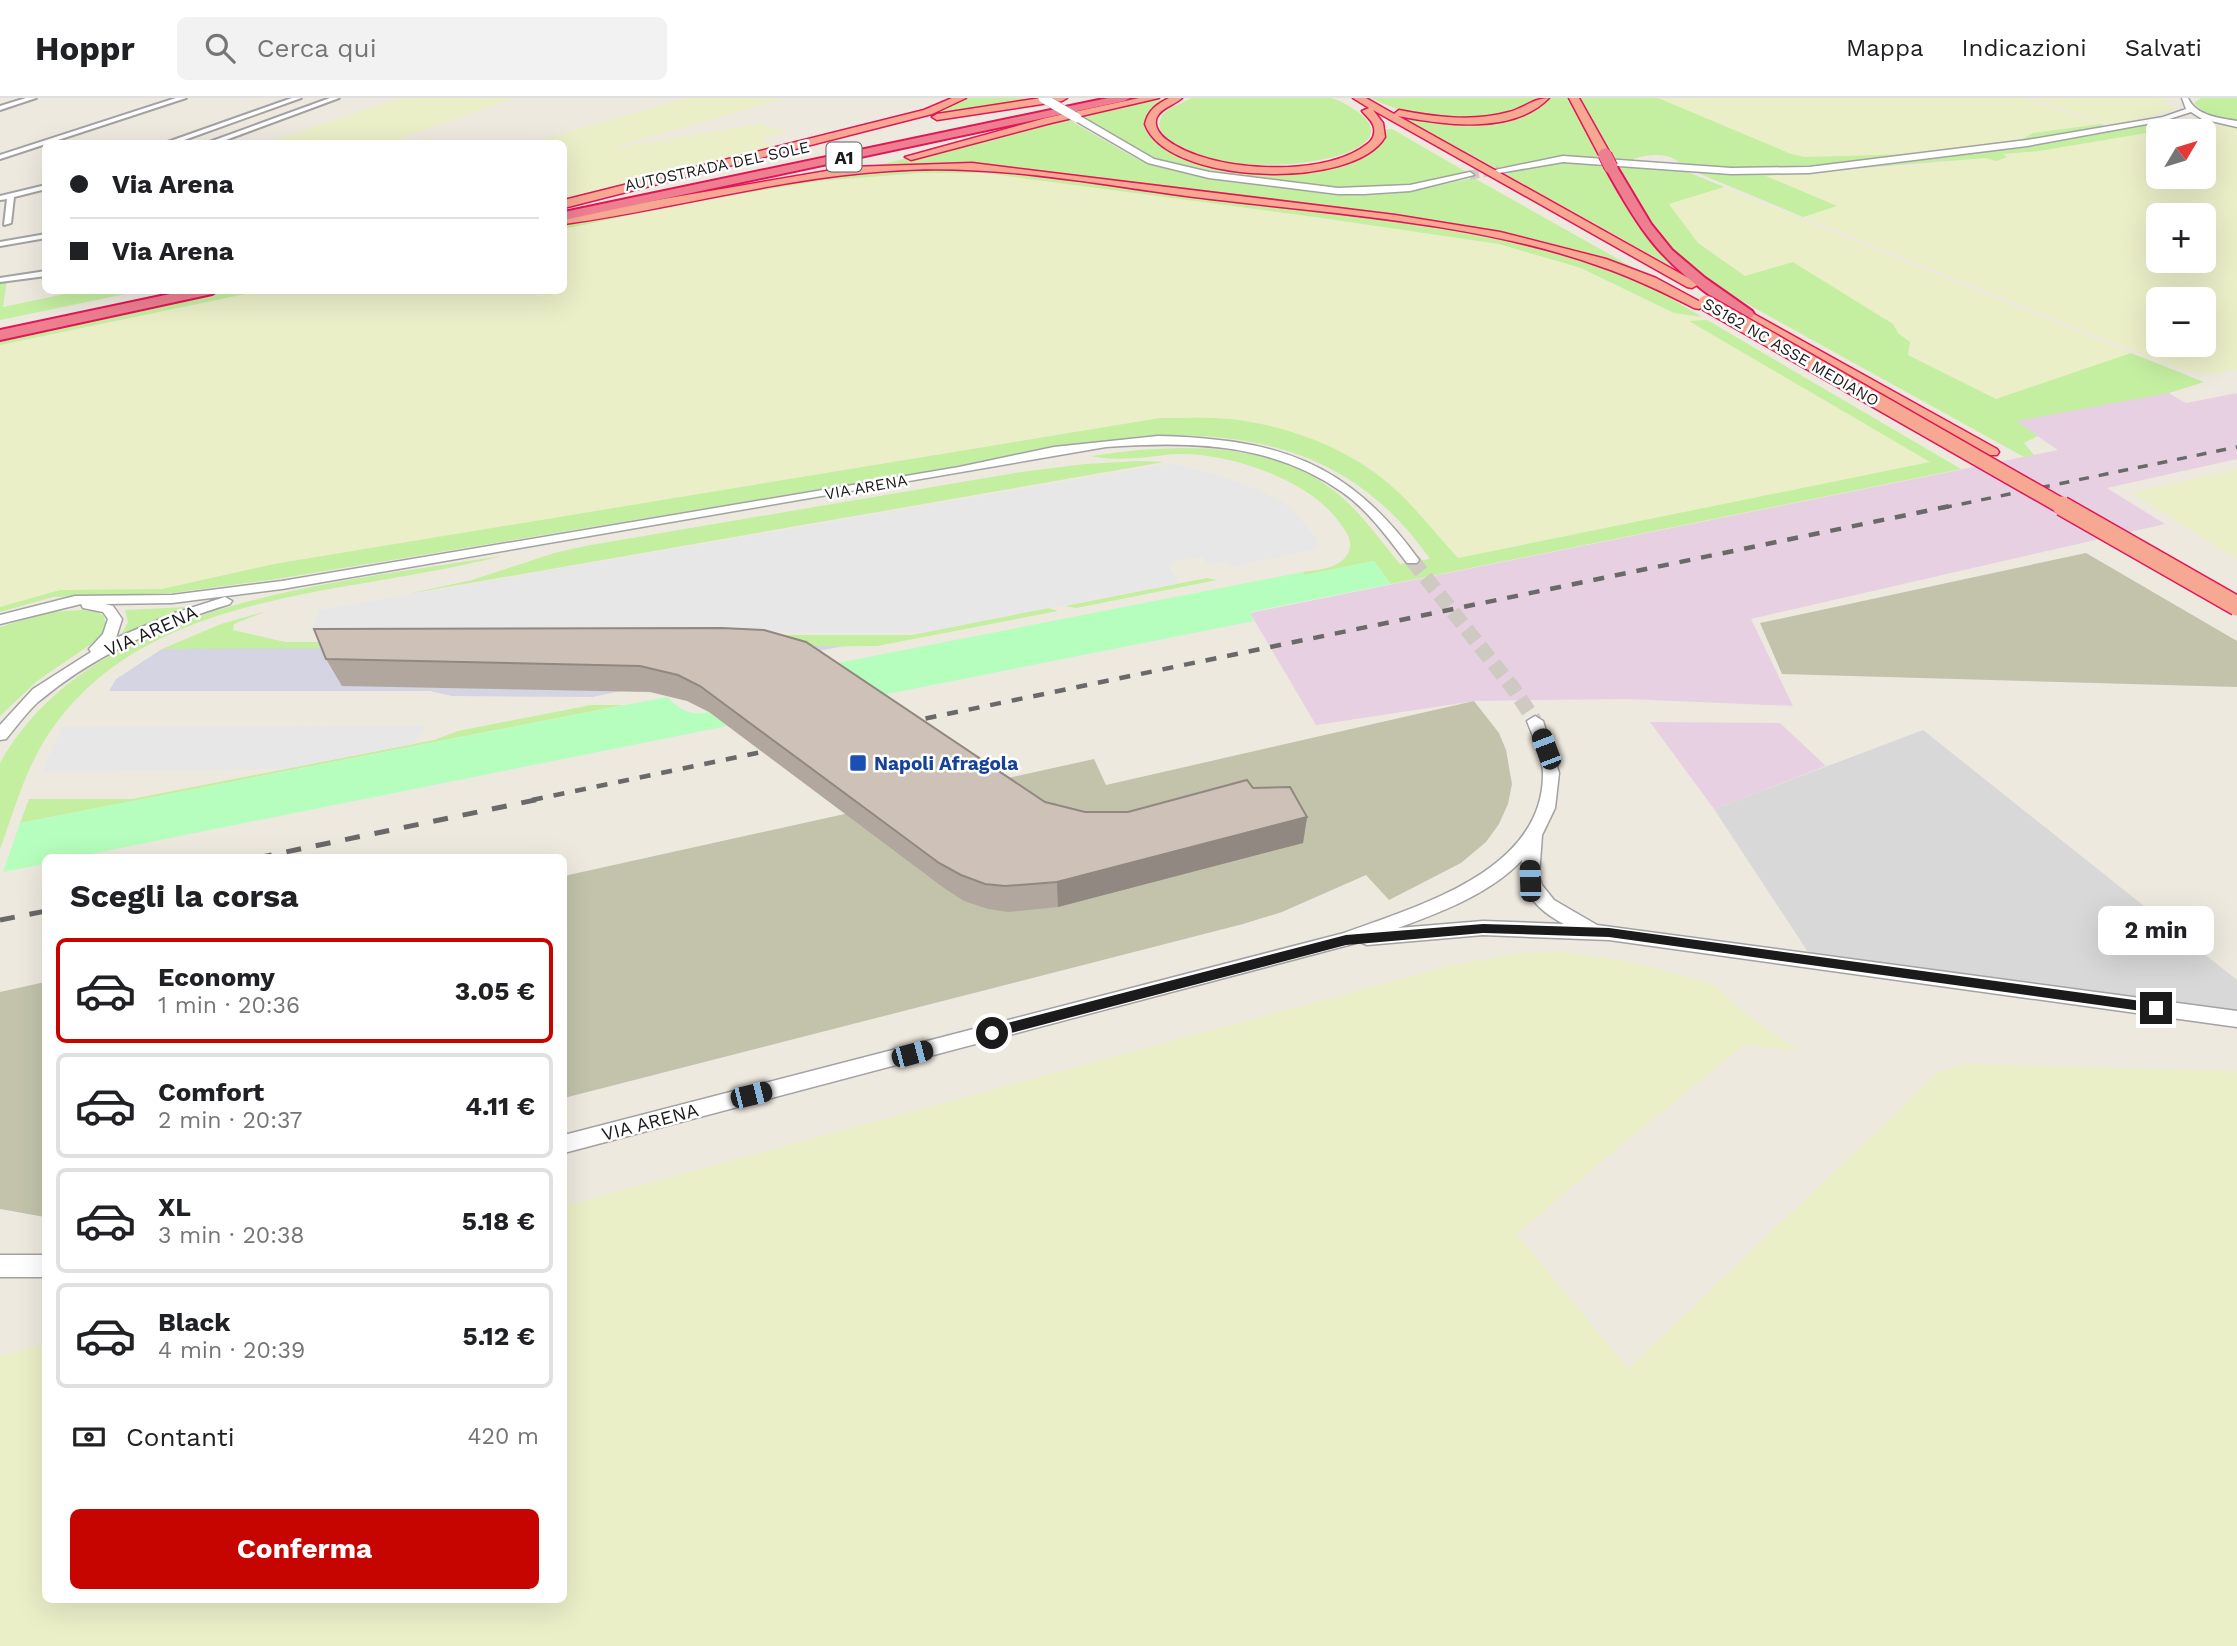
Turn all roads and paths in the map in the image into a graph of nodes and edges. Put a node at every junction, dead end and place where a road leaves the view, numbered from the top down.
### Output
1 (33, 98) edge
2 (183, 98) edge
3 (298, 98) edge
4 (336, 98) edge
5 (961, 98) edge
6 (1043, 98) edge
7 (1062, 98) edge
8 (1089, 98) edge
9 (1124, 98) edge
10 (1154, 98) edge
11 (1177, 98) edge
12 (1344, 98) edge
13 (1359, 98) edge
14 (1544, 98) edge
15 (1574, 98) edge
16 (2188, 98) edge
17 (0, 108) edge
18 (2190, 109) junction
19 (1367, 111) junction
20 (2163, 119) joint
21 (2207, 119) edge
22 (2214, 119) edge
23 (2216, 120) edge
24 (2146, 122) edge
25 (2237, 124) edge
26 (831, 138) junction
27 (53, 140) edge
28 (177, 140) edge
29 (218, 140) edge
30 (42, 143) edge
31 (0, 157) edge
32 (1608, 161) joint
33 (1499, 170) tunnel mouth
34 (836, 173) junction
35 (1471, 176) tunnel mouth
36 (42, 188) edge
37 (11, 195) junction
38 (0, 198) edge
39 (567, 205) edge
40 (567, 205) edge
41 (567, 217) edge
42 (567, 218) edge
43 (7, 223) dead end
44 (42, 237) edge
45 (0, 244) edge
46 (42, 274) edge
47 (0, 280) edge
48 (152, 294) edge
49 (193, 294) edge
50 (1712, 301) junction
51 (1747, 314) joint
52 (0, 327) edge
53 (0, 335) edge
54 (1412, 559) tunnel mouth
55 (282, 585) junction
56 (2237, 590) edge
57 (47, 606) junction
58 (2237, 606) edge
59 (0, 620) edge
60 (31, 700) junction
61 (1535, 721) tunnel mouth
62 (0, 735) edge
63 (1535, 836) junction
64 (1609, 933) junction
65 (1346, 940) junction
66 (2237, 1018) edge
67 (567, 1143) edge
68 (0, 1266) edge
69 (42, 1266) edge

1 - 17 street
2 - 27 street
3 - 28 street
4 - 29 street
5 - 26 highway
6 - 35 street, bridge
7 - 26 highway
8 - 40 highway, AUTOSTRADA DEL SOLE / A1
9 - 41 highway, AUTOSTRADA DEL SOLE / A1
10 - 34 highway
11 - 19 highway
12 - 19 highway, SS162 NC ASSE MEDIANO
13 - 14 highway
13 - 50 highway, SS162 NC ASSE MEDIANO
15 - 32 highway
16 - 18 street
18 - 20 street
18 - 22 street
19 - 50 highway, SS162 NC ASSE MEDIANO
20 - 21 street
23 - 25 street
24 - 33 street
26 - 39 highway
30 - 31 street
32 - 50 highway
34 - 42 highway
34 - 50 highway
36 - 37 street
37 - 38 street
37 - 43 street
44 - 45 street
46 - 47 street
48 - 52 highway
49 - 53 highway
50 - 51 highway
50 - 58 highway, SS162 NC ASSE MEDIANO, bridge
51 - 56 highway, SS162 NC ASSE MEDIANO
54 - 55 street, VIA ARENA
55 - 57 street, VIA ARENA
55 - 60 street, VIA ARENA
57 - 59 street, VIA ARENA
57 - 60 street, VIA ARENA
60 - 62 street, VIA ARENA
61 - 63 street, VIA ARENA
63 - 64 street, VIA ARENA
63 - 65 street, VIA ARENA
64 - 65 street, VIA ARENA
64 - 66 street, VIA ARENA
65 - 67 street, VIA ARENA
68 - 69 street

